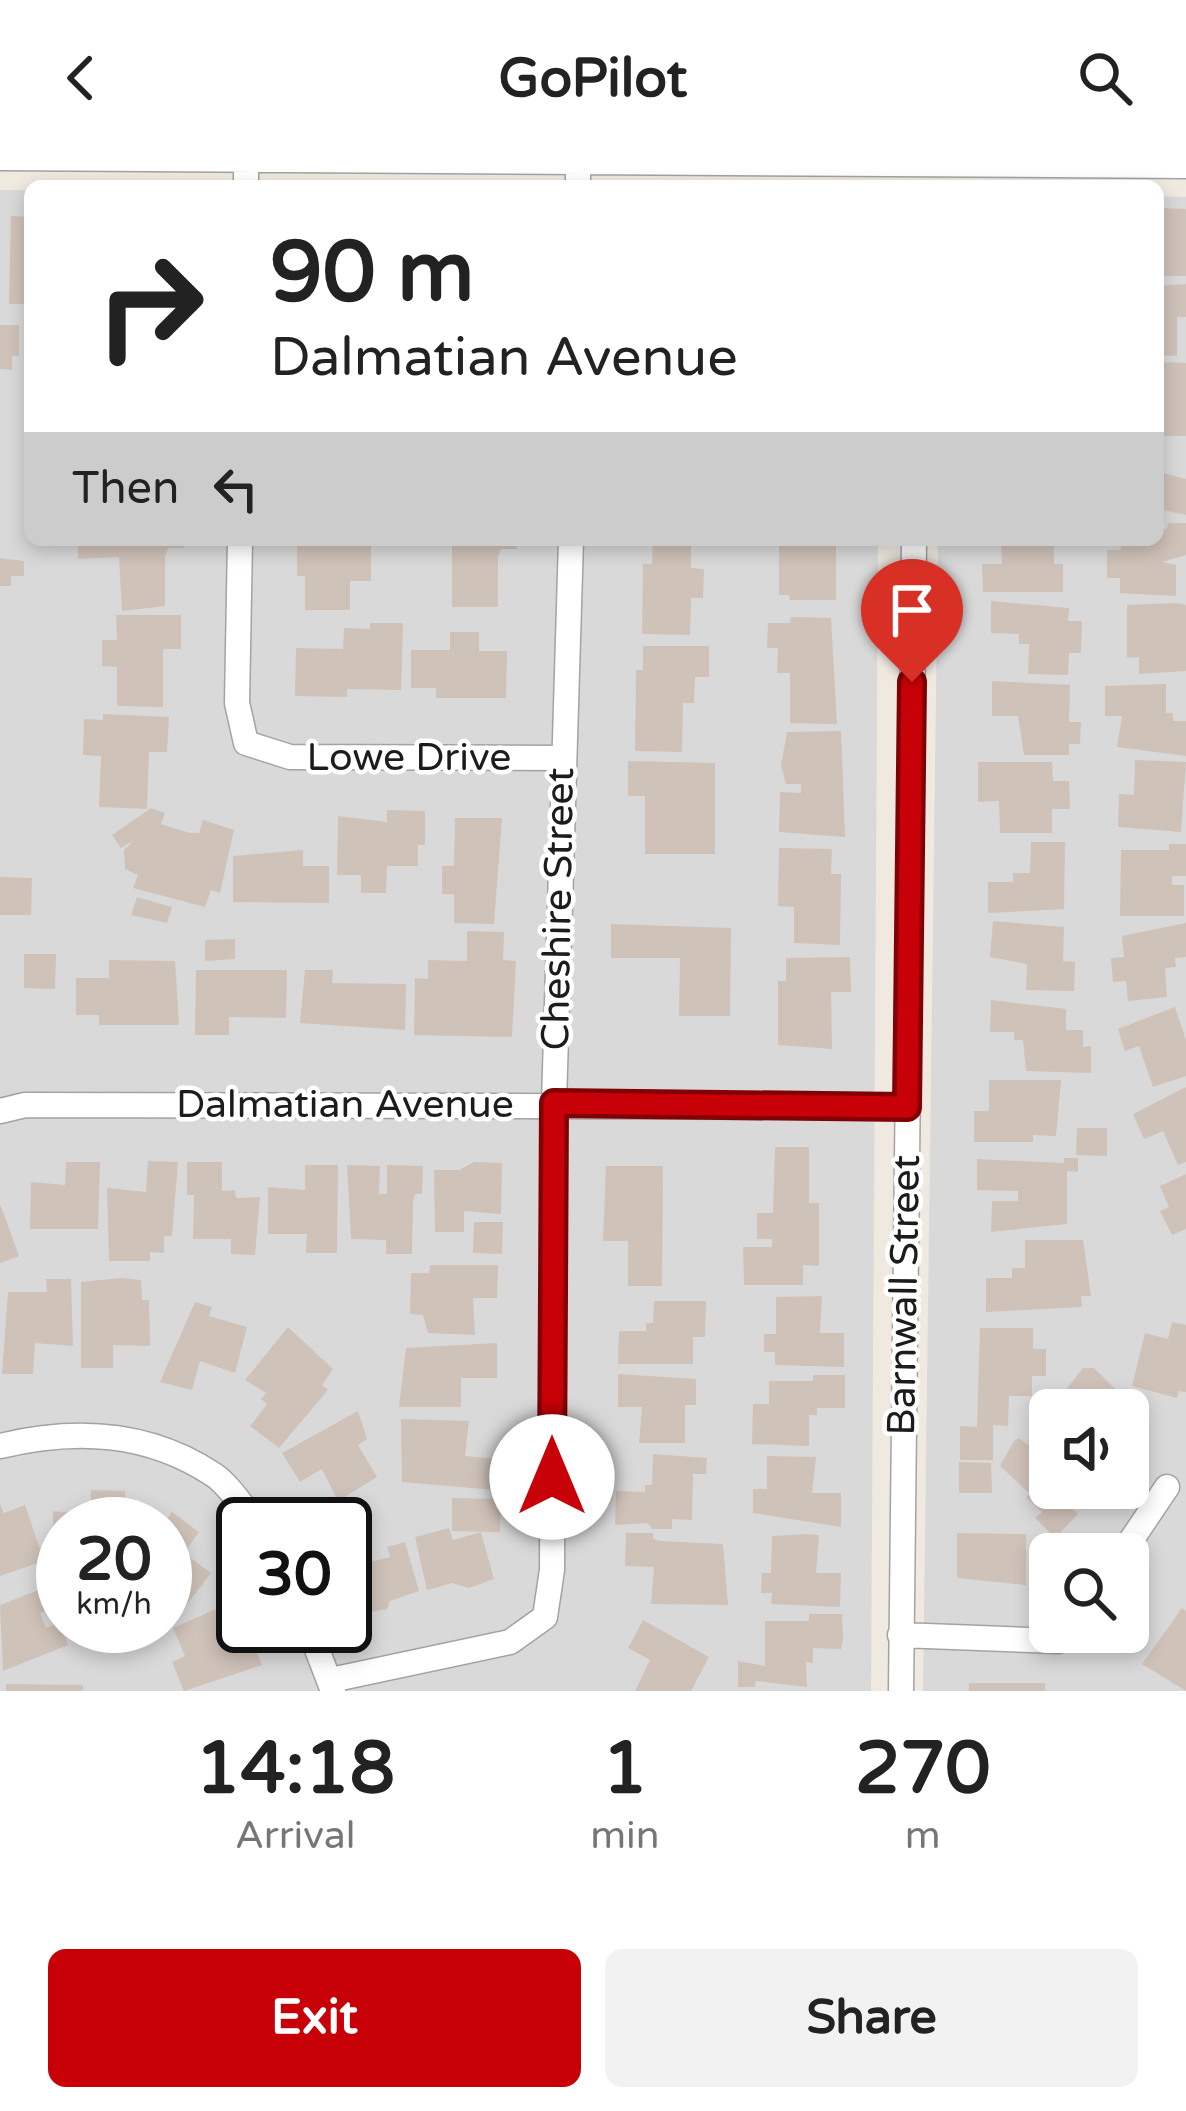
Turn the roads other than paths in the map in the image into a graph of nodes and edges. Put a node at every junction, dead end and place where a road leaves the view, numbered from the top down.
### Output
1 (0, 158) edge
2 (247, 160) junction
3 (1186, 166) edge
4 (578, 168) edge
5 (919, 170) edge
6 (246, 180) edge
7 (240, 546) edge
8 (571, 546) edge
9 (914, 546) edge
10 (561, 758) junction
11 (554, 1103) junction
12 (907, 1107) junction
13 (0, 1111) edge
14 (0, 1446) edge
15 (1167, 1487) dead end
16 (233, 1497) edge
17 (1136, 1533) edge
18 (900, 1635) junction
19 (1029, 1640) edge
20 (319, 1653) edge
21 (332, 1685) edge
22 (901, 1691) edge

1 - 2 street
2 - 4 street
2 - 6 street
3 - 5 street
4 - 5 street
7 - 10 street, Lowe Drive
8 - 10 street, Cheshire Street
9 - 12 street, Barnwall Street
10 - 11 street, Cheshire Street
11 - 12 street, Dalmatian Avenue
11 - 13 street, Dalmatian Avenue
11 - 21 street, Cheshire Street
12 - 18 street, Barnwall Street
14 - 16 street
15 - 17 street
18 - 19 street
18 - 22 street, Barnwall Street
20 - 21 street

